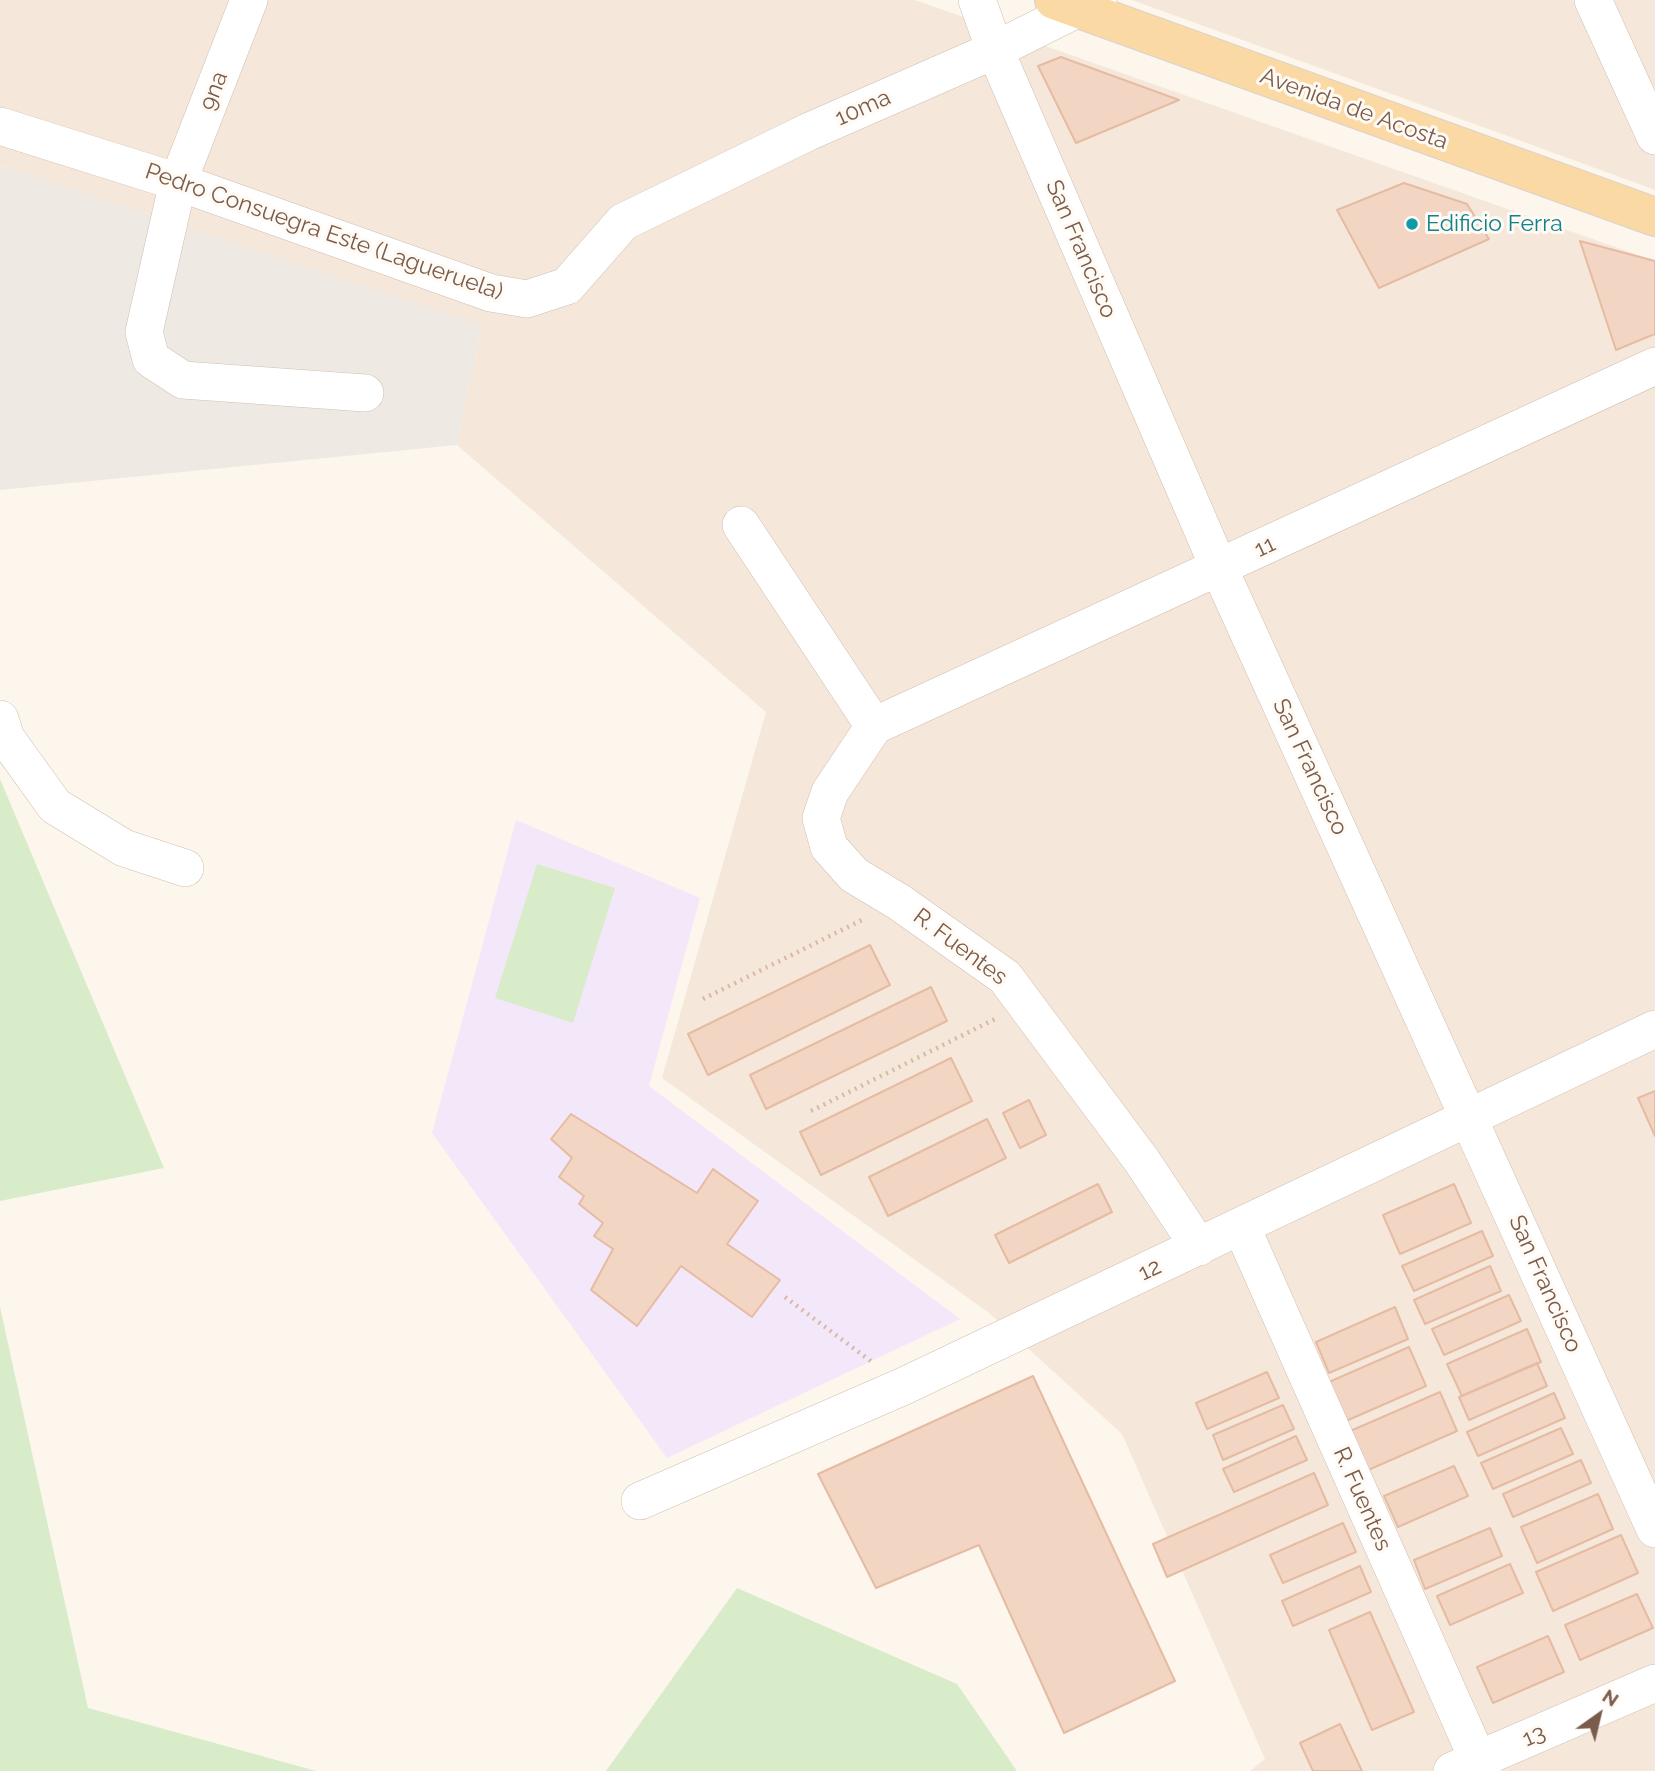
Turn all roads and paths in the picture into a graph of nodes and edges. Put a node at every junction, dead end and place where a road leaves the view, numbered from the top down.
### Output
1 (249, 0) edge
2 (977, 0) edge
3 (1593, 0) edge
4 (1079, 3) edge
5 (995, 50) junction
6 (0, 126) edge
7 (1655, 136) edge
8 (178, 182) junction
9 (1655, 217) edge
10 (623, 222) joint
11 (1655, 366) edge
12 (365, 393) dead end
13 (741, 525) dead end
14 (1219, 568) junction
15 (0, 719) edge
16 (874, 726) junction
17 (185, 868) dead end
18 (899, 902) junction
19 (703, 999) dead end
20 (1025, 1003) junction
21 (1655, 1029) edge
22 (811, 1111) dead end
23 (1469, 1115) junction
24 (1242, 1228) junction
25 (1199, 1247) junction
26 (785, 1297) dead end
27 (904, 1386) junction
28 (640, 1501) dead end
29 (1655, 1530) edge
30 (1655, 1684) edge
31 (1471, 1767) edge

1 - 8 street, 9na
2 - 5 street, San Francisco
3 - 7 street
4 - 5 street, 10ma
4 - 9 main road, Avenida de Acosta
5 - 10 street, 10ma
5 - 14 street, San Francisco
6 - 8 street, Pedro Consuegra Este (Lagueruela)
8 - 10 street, Pedro Consuegra Este (Lagueruela)
8 - 12 street, 9na
11 - 14 street, 11
13 - 16 street
14 - 16 street, 11
14 - 23 street, San Francisco
15 - 17 street
16 - 18 street, R. Fuentes
18 - 19 path
18 - 20 street, R. Fuentes
20 - 22 path
20 - 25 street, R. Fuentes
21 - 23 street, 12
23 - 24 street, 12
23 - 29 street, San Francisco
24 - 25 street, 12
24 - 31 street, R. Fuentes
25 - 27 street, 12
26 - 27 path
27 - 28 street, 12
30 - 31 street, 13

